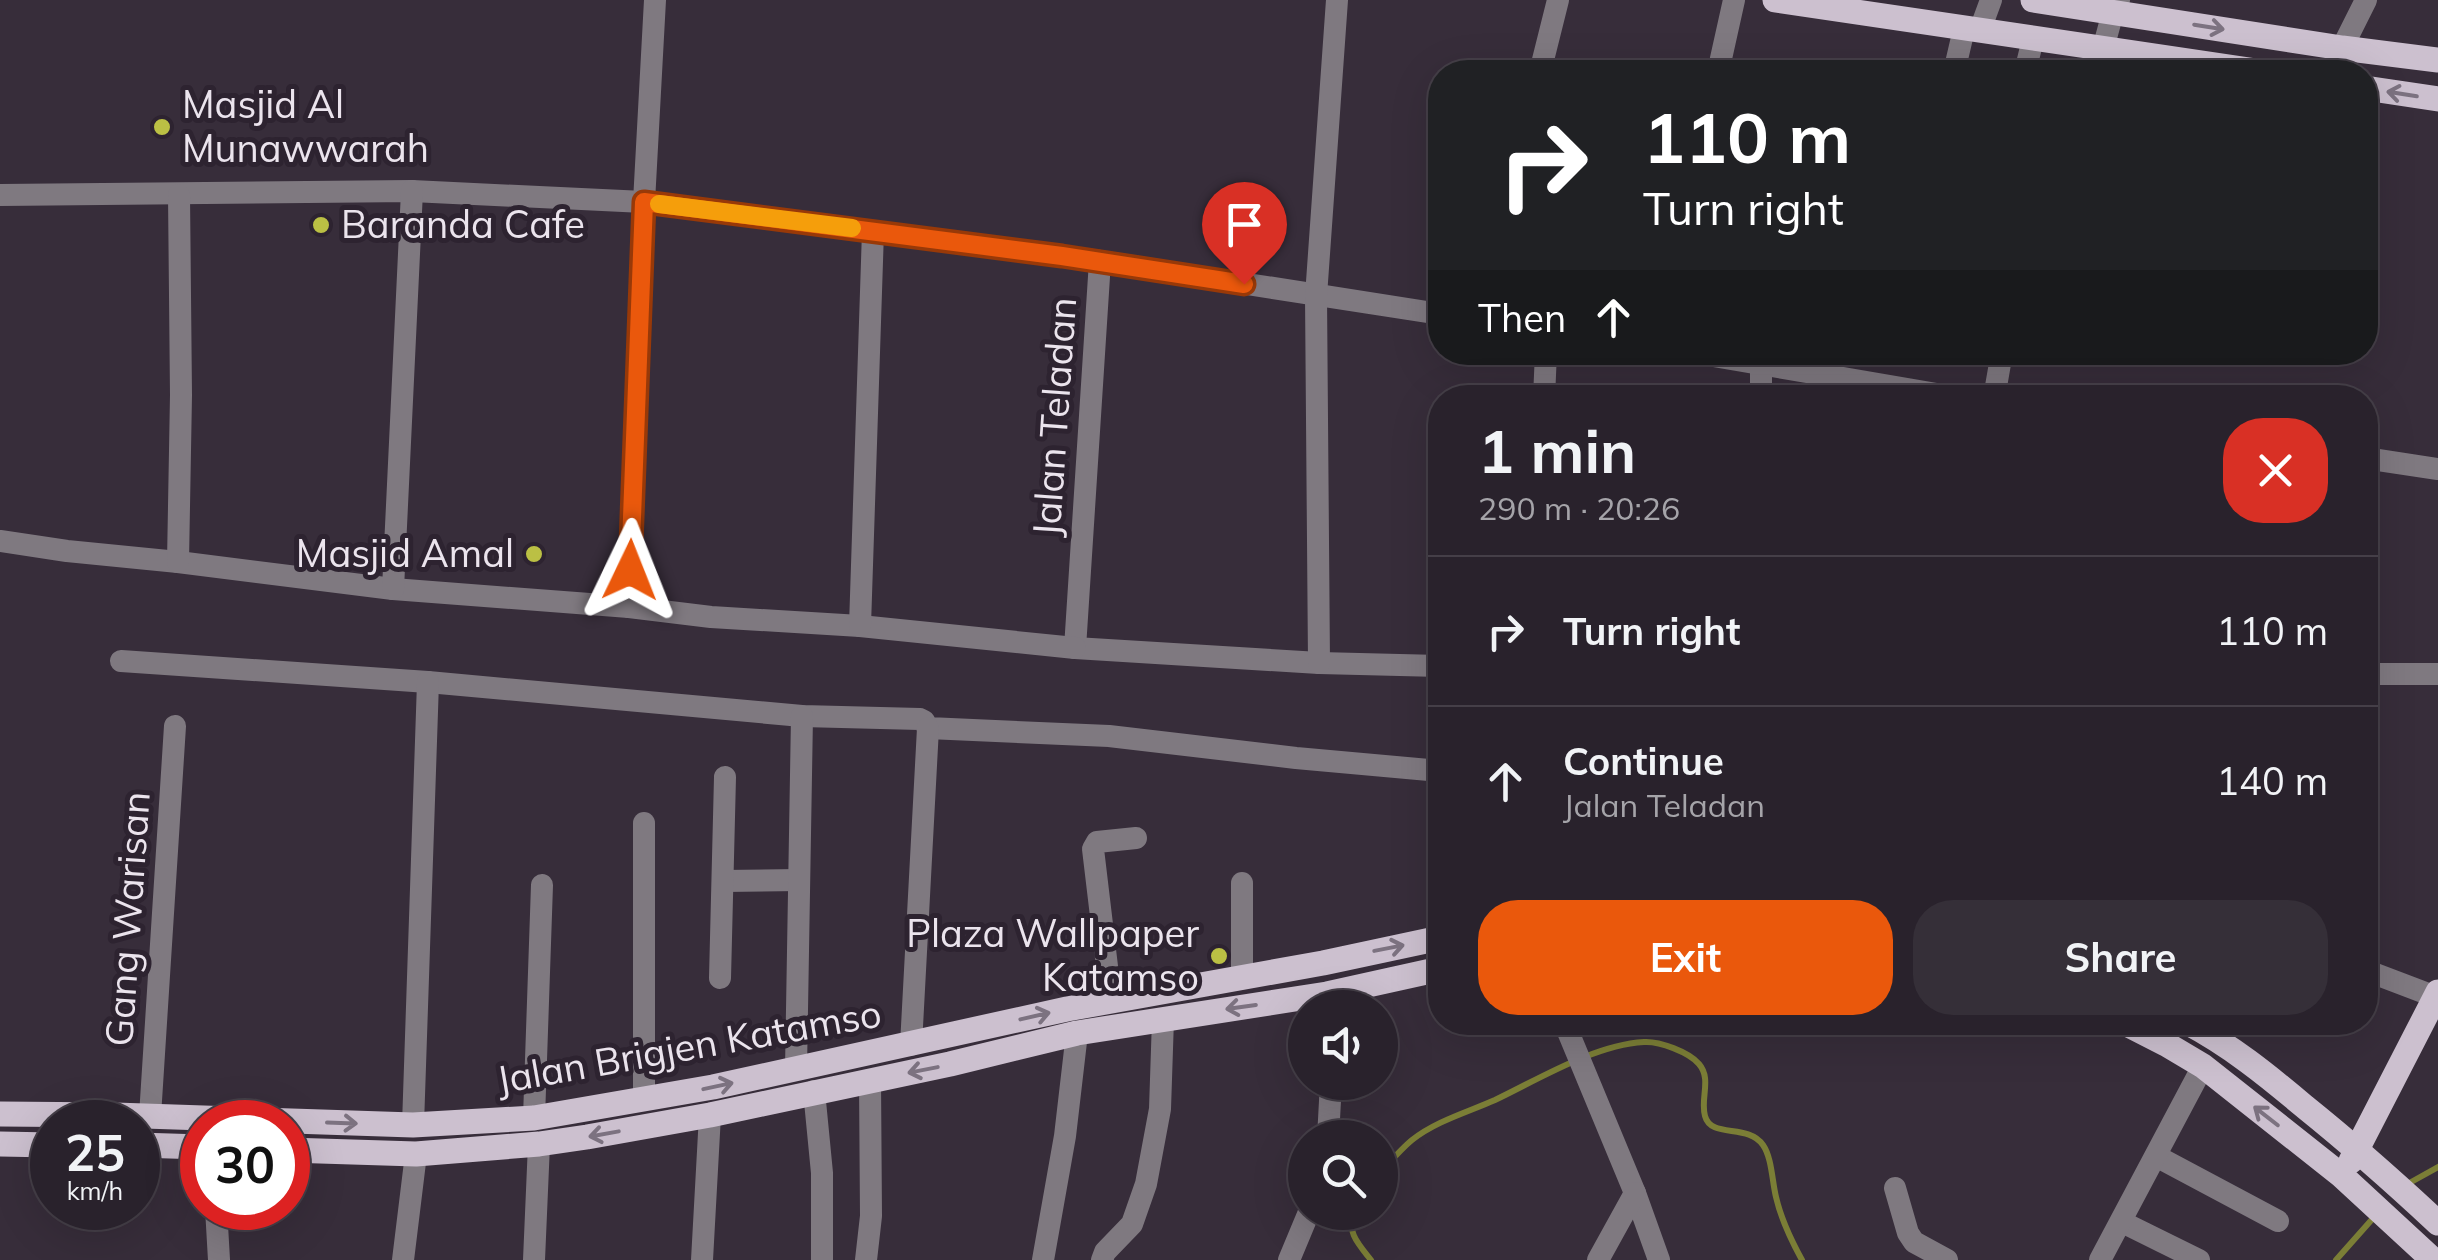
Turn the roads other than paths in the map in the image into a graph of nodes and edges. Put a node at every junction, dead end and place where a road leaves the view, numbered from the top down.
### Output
1 (655, 0) edge
2 (1337, 0) edge
3 (1558, 0) edge
4 (1734, 0) edge
5 (1775, 0) edge
6 (1990, 0) edge
7 (2033, 0) edge
8 (2366, 0) edge
9 (2116, 6) edge
10 (1972, 30) junction
11 (2033, 39) junction
12 (2342, 48) junction
13 (2103, 49) junction
14 (1543, 60) edge
15 (1721, 60) edge
16 (1959, 60) edge
17 (2028, 60) edge
18 (2132, 60) edge
19 (2438, 60) edge
20 (2378, 90) edge
21 (2438, 100) edge
22 (412, 192) junction
23 (0, 195) edge
24 (179, 195) junction
25 (644, 202) junction
26 (874, 230) junction
27 (1100, 262) junction
28 (1316, 296) junction
29 (1428, 312) edge
30 (1767, 365) edge
31 (1884, 385) edge
32 (2378, 460) edge
33 (2438, 469) edge
34 (0, 541) edge
35 (178, 562) junction
36 (393, 589) junction
37 (629, 607) junction
38 (860, 626) junction
39 (1075, 648) junction
40 (121, 661) dead end
41 (1320, 663) junction
42 (1428, 666) edge
43 (2378, 674) edge
44 (2438, 674) edge
45 (428, 682) junction
46 (802, 716) junction
47 (175, 726) dead end
48 (928, 728) junction
49 (1428, 769) edge
50 (725, 777) dead end
51 (644, 823) dead end
52 (1136, 838) dead end
53 (799, 880) junction
54 (724, 881) junction
55 (1242, 883) dead end
56 (542, 885) dead end
57 (1428, 941) edge
58 (1323, 963) junction
59 (1428, 972) edge
60 (2378, 976) edge
61 (720, 978) dead end
62 (1242, 978) junction
63 (1326, 990) edge
64 (1366, 990) edge
65 (1111, 1000) junction
66 (1288, 1005) edge
67 (2435, 1005) edge
68 (1163, 1018) junction
69 (1078, 1033) junction
70 (1570, 1035) edge
71 (2148, 1035) edge
72 (2210, 1035) edge
73 (912, 1045) junction
74 (2203, 1066) junction
75 (796, 1069) junction
76 (870, 1080) junction
77 (814, 1091) junction
78 (644, 1099) junction
79 (151, 1100) edge
80 (0, 1114) edge
81 (710, 1114) junction
82 (30, 1115) edge
83 (160, 1116) edge
84 (534, 1118) junction
85 (414, 1126) junction
86 (0, 1144) edge
87 (540, 1144) junction
88 (30, 1145) edge
89 (2358, 1150) junction
90 (310, 1151) edge
91 (416, 1154) junction
92 (2156, 1156) junction
93 (2342, 1176) junction
94 (1896, 1188) dead end
95 (1634, 1193) junction
96 (2431, 1217) edge
97 (2278, 1221) dead end
98 (2122, 1222) junction
99 (217, 1230) edge
100 (1300, 1230) edge
101 (219, 1260) edge
102 (403, 1260) edge
103 (534, 1260) edge
104 (702, 1260) edge
105 (822, 1260) edge
106 (866, 1260) edge
107 (1043, 1260) edge
108 (1102, 1260) edge
109 (1288, 1260) edge
110 (1598, 1260) edge
111 (1659, 1260) edge
112 (1947, 1260) edge
113 (2100, 1260) edge
114 (2199, 1260) edge
115 (2433, 1260) edge

1 - 25 street
2 - 28 street
3 - 14 street
4 - 15 street
5 - 10 main road
6 - 10 street
7 - 9 main road
8 - 12 street
9 -> 12 main road
9 - 13 street
10 - 11 main road
10 - 16 street
11 - 13 main road
11 - 17 street
12 - 19 main road
13 - 18 main road
21 -> 20 main road
22 - 24 street
22 - 25 street
22 - 36 street
23 - 24 street
24 - 35 street
25 - 26 street
25 - 37 street
26 - 27 street
26 - 38 street
27 - 28 street, Jalan Teladan
27 - 39 street, Jalan Teladan
28 - 29 street, Jalan Teladan
28 - 41 street
30 - 31 street
32 - 33 street
34 - 35 street
35 - 36 street
36 - 37 street
37 - 38 street
38 - 39 street
39 - 41 street
40 - 45 street
41 - 42 street
43 - 44 street
45 - 46 street
45 - 85 street
46 - 48 street
46 - 53 street
47 - 79 street, Gang Warisan
48 - 49 street
48 - 73 street
50 - 54 street
51 - 78 street
52 - 65 street
53 - 54 street
53 - 75 street
54 - 61 street
55 - 62 street
56 - 84 street
58 -> 57 main road, Jalan Brigjen Katamso
58 - 62 main road, Jalan Brigjen Katamso
58 - 63 street
59 - 64 main road, Jalan Brigjen Katamso
60 - 67 street
62 - 65 main road, Jalan Brigjen Katamso
73 -> 65 main road, Jalan Brigjen Katamso
66 -> 68 main road, Jalan Brigjen Katamso
67 - 89 main road
68 - 69 main road, Jalan Brigjen Katamso
68 - 108 street
69 -> 76 main road, Jalan Brigjen Katamso
69 - 107 street
70 - 95 street
71 - 74 main road
72 - 89 main road
73 - 75 main road, Jalan Brigjen Katamso
74 - 92 street
93 -> 74 main road
78 -> 75 main road, Jalan Brigjen Katamso
76 - 77 main road, Jalan Brigjen Katamso
76 - 106 street
77 - 81 main road, Jalan Brigjen Katamso
77 - 105 street
78 - 84 main road, Jalan Brigjen Katamso
80 - 82 main road, Jalan Brigjen Katamso
81 -> 87 main road, Jalan Brigjen Katamso
81 - 104 street
83 -> 85 main road, Jalan Brigjen Katamso
84 - 85 main road, Jalan Brigjen Katamso
86 - 88 main road
87 - 91 main road, Jalan Brigjen Katamso
87 - 103 street
89 - 93 main road
89 - 96 main road
90 - 91 main road, Jalan Brigjen Katamso
91 - 102 street
92 - 97 street
92 - 98 street
93 - 115 main road
94 - 112 street
95 - 110 street
95 - 111 street
98 - 113 street
98 - 114 street
99 - 101 street
100 - 109 street

